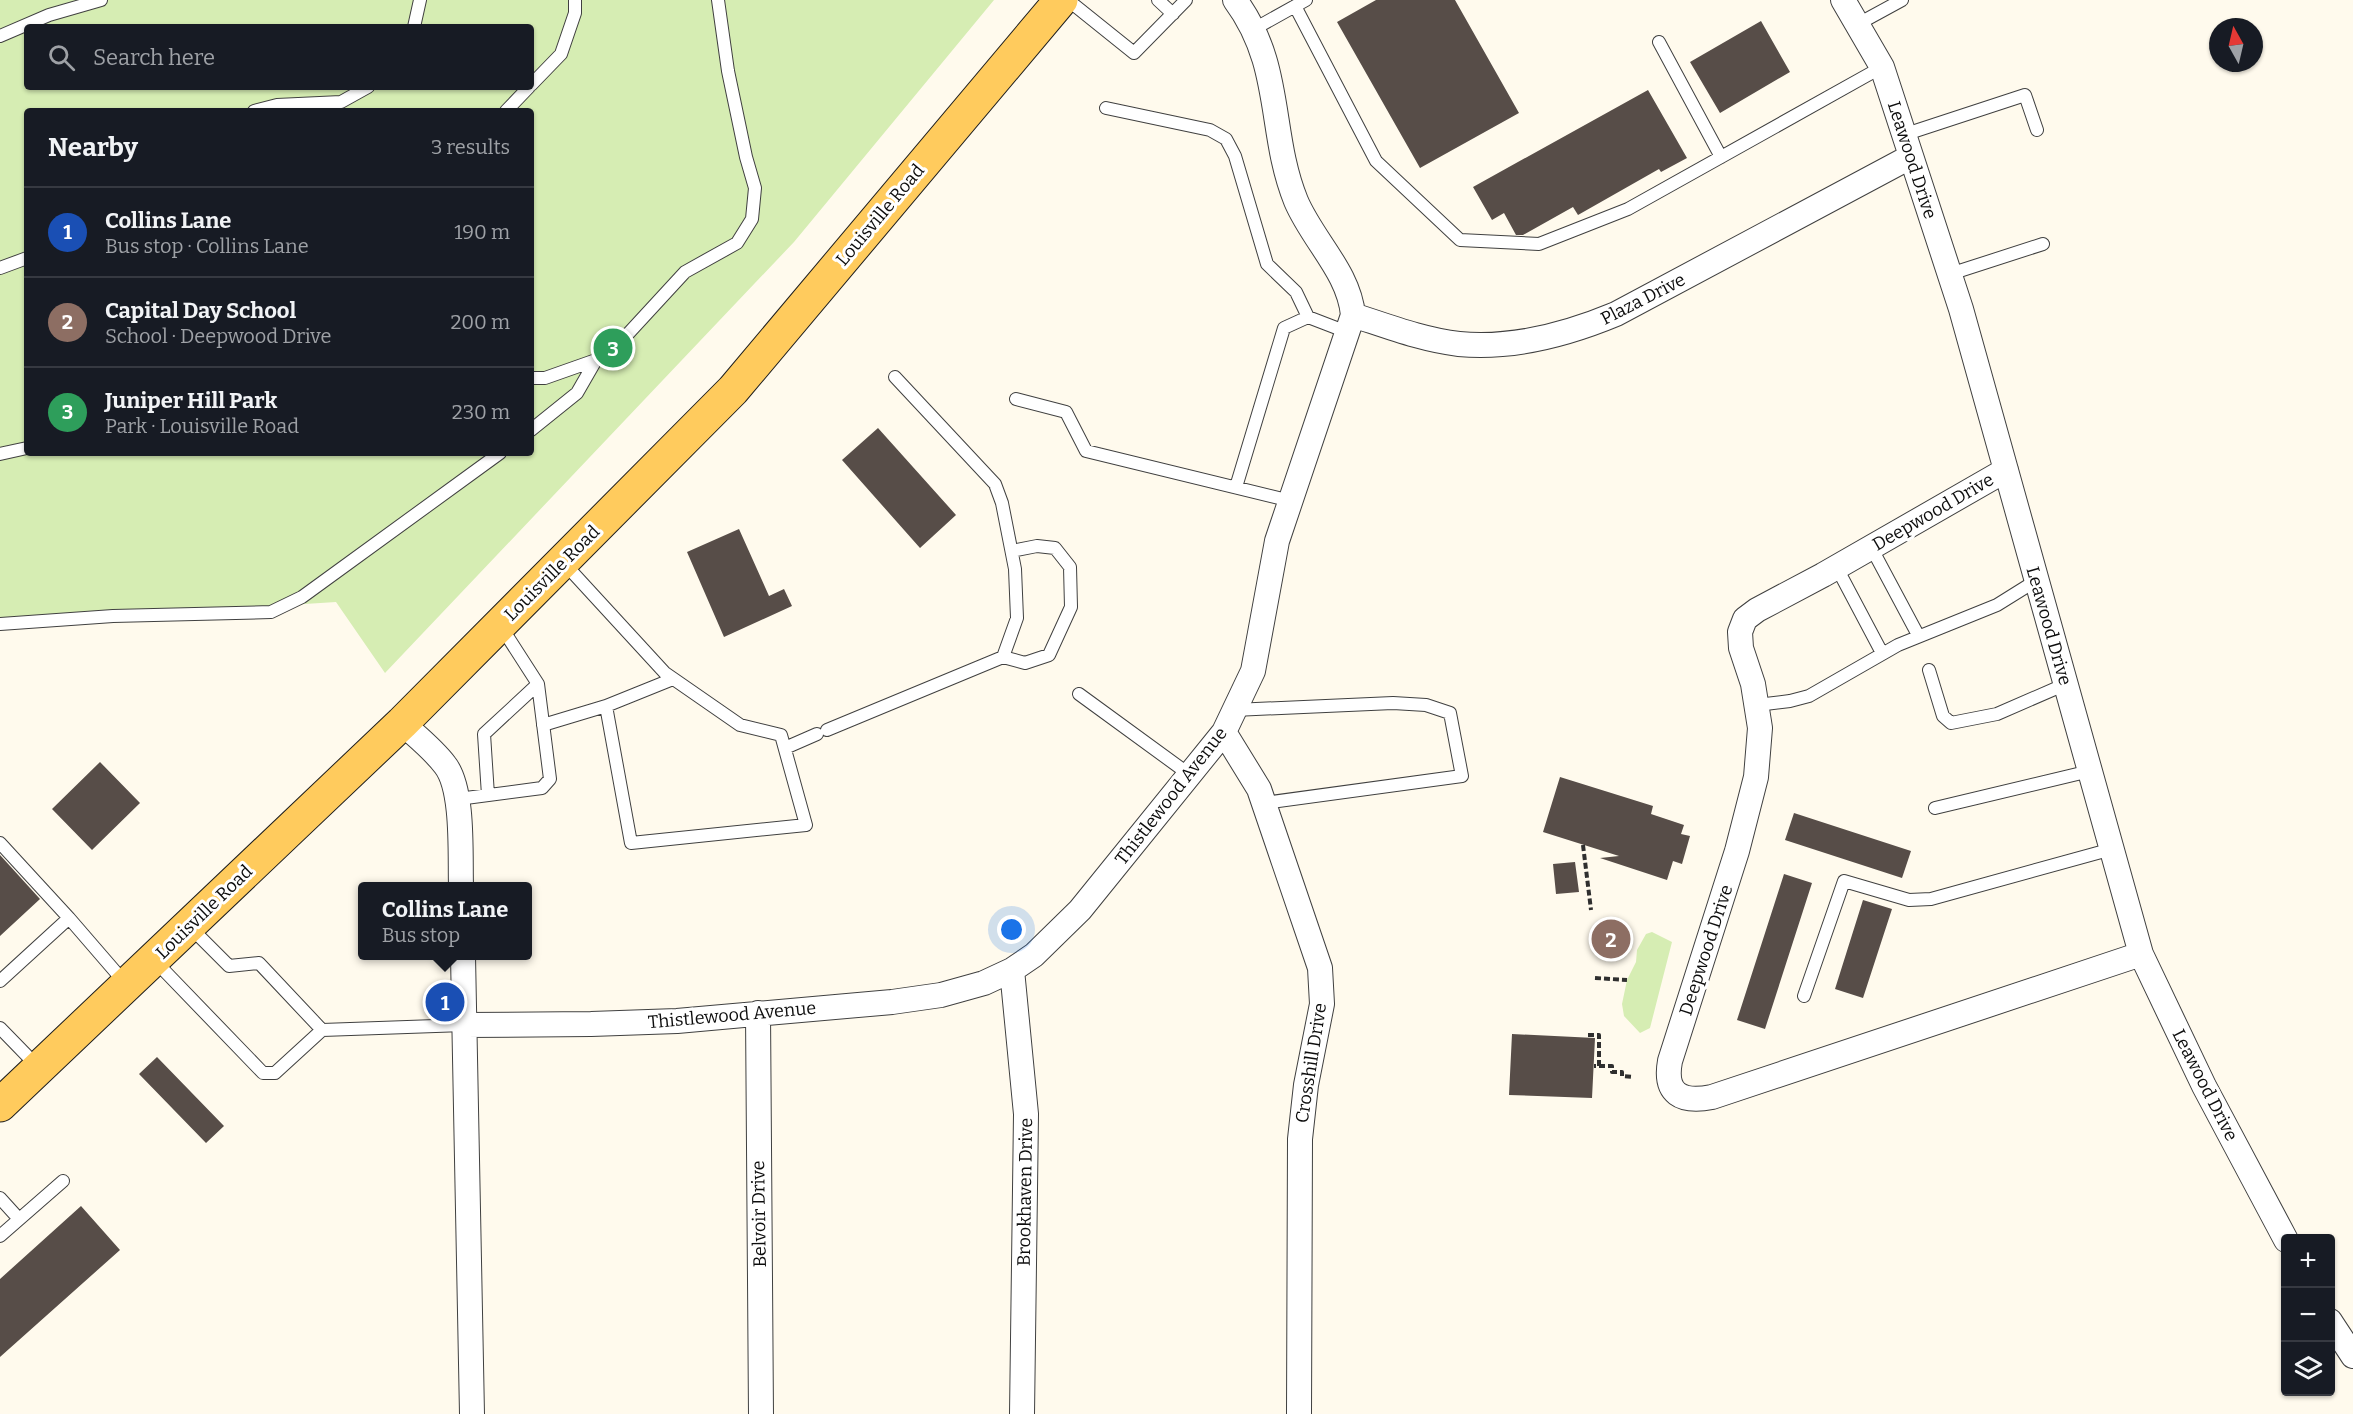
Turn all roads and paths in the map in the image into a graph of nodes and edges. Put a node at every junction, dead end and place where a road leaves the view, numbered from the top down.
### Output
1 (101, 0) edge
2 (420, 0) edge
3 (575, 0) edge
4 (718, 0) edge
5 (1061, 0) edge
6 (1068, 0) edge
7 (1158, 0) edge
8 (1186, 0) edge
9 (1235, 0) edge
10 (1843, 0) edge
11 (1902, 0) edge
12 (1300, 3) edge
13 (1173, 14) junction
14 (28, 24) edge
15 (415, 24) edge
16 (1858, 24) junction
17 (24, 26) edge
18 (1254, 29) junction
19 (0, 36) edge
20 (1659, 42) dead end
21 (1882, 68) junction
22 (534, 82) edge
23 (363, 90) edge
24 (526, 90) edge
25 (266, 108) edge
26 (509, 108) edge
27 (1106, 108) dead end
28 (2037, 130) dead end
29 (1906, 146) junction
30 (1721, 157) junction
31 (2043, 244) dead end
32 (24, 259) edge
33 (0, 268) edge
34 (1950, 274) junction
35 (1308, 317) junction
36 (1350, 324) junction
37 (596, 360) junction
38 (895, 377) dead end
39 (534, 378) edge
40 (1016, 399) dead end
41 (534, 428) edge
42 (24, 449) edge
43 (0, 454) edge
44 (496, 456) edge
45 (2006, 470) junction
46 (1236, 487) junction
47 (1291, 501) junction
48 (1871, 547) junction
49 (1012, 551) junction
50 (563, 561) junction
51 (1836, 568) junction
52 (2037, 580) junction
53 (0, 624) edge
54 (500, 624) junction
55 (1917, 635) junction
56 (1882, 653) junction
57 (1003, 657) junction
58 (1929, 670) dead end
59 (673, 679) junction
60 (538, 684) junction
61 (2066, 684) junction
62 (1079, 694) dead end
63 (1757, 705) junction
64 (606, 706) junction
65 (1229, 721) junction
66 (402, 723) junction
67 (543, 725) junction
68 (784, 748) junction
69 (2090, 771) junction
70 (1190, 776) junction
71 (488, 795) junction
72 (458, 799) junction
73 (1264, 803) junction
74 (1935, 808) dead end
75 (0, 843) edge
76 (1583, 845) dead end
77 (2112, 849) junction
78 (461, 882) edge
79 (1591, 910) dead end
80 (69, 918) junction
81 (189, 926) junction
82 (2141, 954) junction
83 (154, 960) junction
84 (463, 960) edge
85 (1012, 970) junction
86 (1595, 978) dead end
87 (1627, 980) dead end
88 (0, 981) edge
89 (126, 985) junction
90 (1804, 996) dead end
91 (758, 1013) junction
92 (464, 1024) junction
93 (0, 1028) edge
94 (322, 1030) junction
95 (1588, 1035) dead end
96 (39, 1068) junction
97 (1633, 1077) dead end
98 (0, 1105) edge
99 (63, 1181) dead end
100 (0, 1198) edge
101 (19, 1219) junction
102 (2283, 1234) edge
103 (0, 1236) edge
104 (2335, 1327) edge
105 (2353, 1356) edge
106 (472, 1414) edge
107 (761, 1414) edge
108 (1022, 1414) edge
109 (1299, 1414) edge

1 - 14 lane
2 - 15 lane
3 - 22 lane
4 - 37 lane
5 - 50 main road, Louisville Road
6 - 13 lane
7 - 13 lane
8 - 13 lane
9 - 18 street
10 - 16 street, Leawood Drive
11 - 16 lane
12 - 18 lane
12 - 30 lane
16 - 21 street, Leawood Drive
17 - 19 lane
18 - 36 street
20 - 30 lane
21 - 29 street, Leawood Drive
21 - 30 lane
23 - 25 lane
24 - 26 lane
27 - 35 lane
28 - 29 lane
29 - 34 street, Leawood Drive
29 - 36 street, Plaza Drive
31 - 34 lane
32 - 33 lane
34 - 45 street, Leawood Drive
35 - 36 lane
35 - 46 lane
36 - 47 street, Thistlewood Avenue
37 - 39 lane
37 - 41 lane
38 - 49 lane
40 - 46 lane
42 - 43 lane
44 - 53 lane
45 - 48 street, Deepwood Drive
45 - 52 street, Leawood Drive
46 - 47 lane
47 - 65 street, Thistlewood Avenue
48 - 51 street, Deepwood Drive
48 - 55 lane
49 - 57 lane
49 - 57 lane
50 - 54 main road, Louisville Road
50 - 59 lane
51 - 56 lane
51 - 63 street, Deepwood Drive
52 - 55 lane
52 - 61 street, Leawood Drive
54 - 60 lane
54 - 66 main road, Louisville Road
55 - 56 lane
56 - 63 lane
57 - 68 lane
58 - 61 lane
59 - 64 lane
59 - 68 lane
60 - 67 lane
60 - 71 lane
61 - 69 street, Leawood Drive
62 - 70 lane
63 - 82 street, Deepwood Drive
64 - 67 lane
64 - 68 lane
65 - 70 street, Thistlewood Avenue
65 - 73 street, Crosshill Drive
65 - 73 lane
66 - 72 street
66 - 81 main road, Louisville Road
67 - 71 lane
69 - 74 lane
69 - 77 street, Leawood Drive
70 - 85 street, Thistlewood Avenue
71 - 72 lane
72 - 78 street
73 - 109 street, Crosshill Drive
75 - 80 lane
76 - 79 path
77 - 82 street, Leawood Drive
77 - 90 lane
80 - 88 lane
80 - 89 lane
81 - 83 main road, Louisville Road
81 - 94 lane
82 - 102 street, Leawood Drive
83 - 89 main road, Louisville Road
83 - 94 lane
84 - 92 street
85 - 91 street, Thistlewood Avenue
85 - 108 street, Brookhaven Drive
86 - 87 path
89 - 96 main road, Louisville Road
91 - 92 street, Thistlewood Avenue
91 - 107 street, Belvoir Drive
92 - 94 lane
92 - 106 street
93 - 96 lane
95 - 97 path
96 - 98 main road, Louisville Road
99 - 101 lane
100 - 101 lane
101 - 103 lane
104 - 105 street

